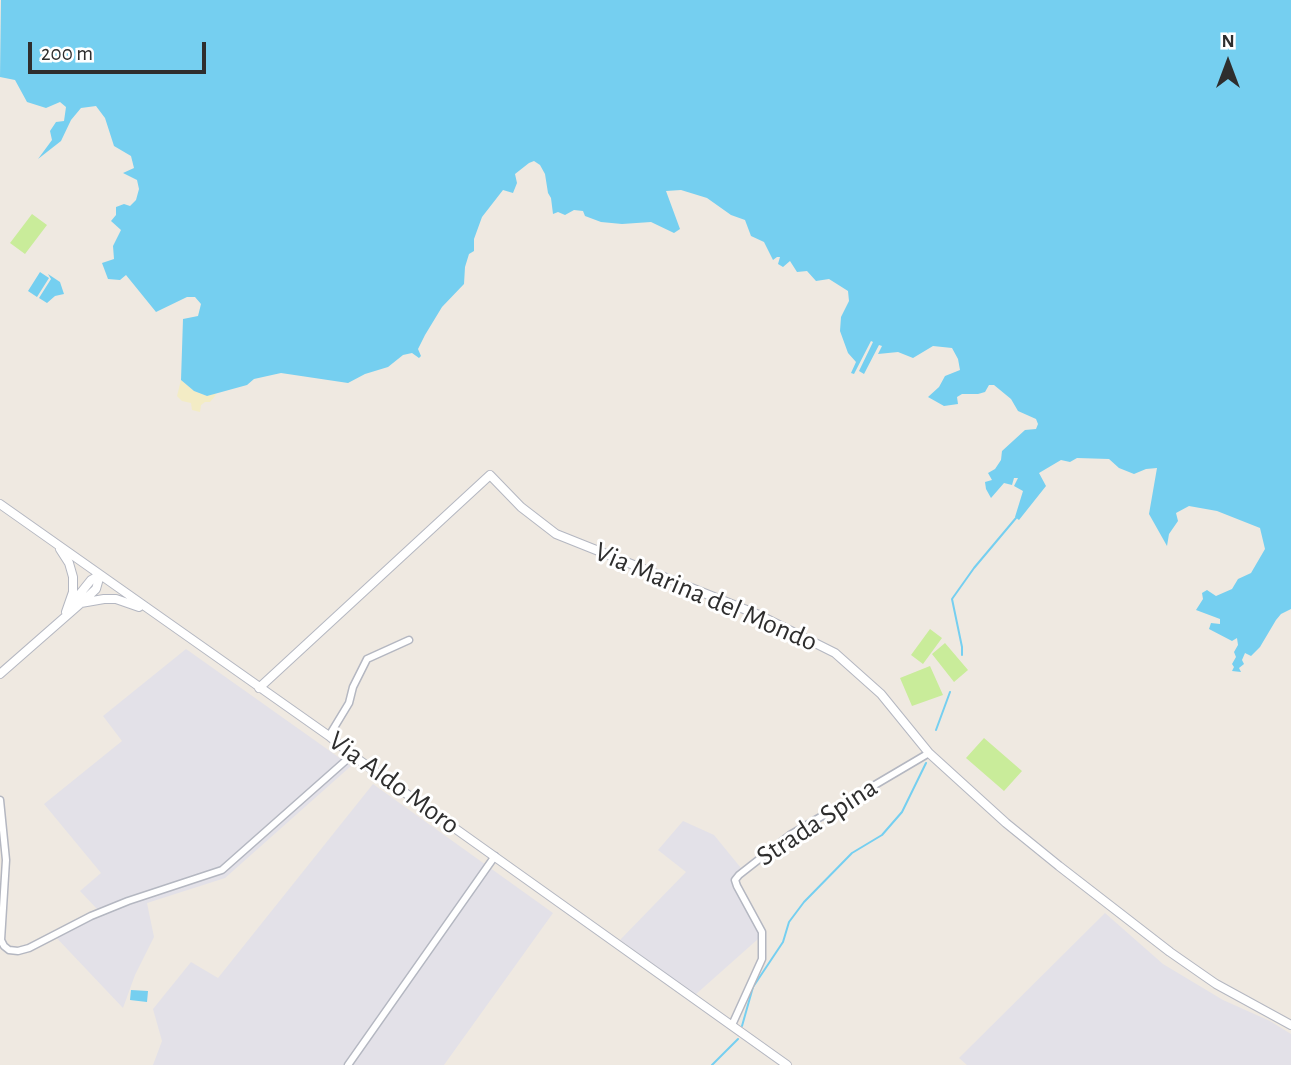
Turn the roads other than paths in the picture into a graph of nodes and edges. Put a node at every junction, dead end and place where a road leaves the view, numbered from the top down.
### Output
1 (0, 504) edge
2 (58, 547) junction
3 (100, 575) junction
4 (80, 603) junction
5 (69, 608) junction
6 (152, 612) junction
7 (58, 622) junction
8 (409, 640) dead end
9 (0, 674) edge
10 (259, 688) junction
11 (330, 736) junction
12 (929, 753) junction
13 (352, 755) junction
14 (0, 800) edge
15 (495, 856) junction
16 (732, 1025) junction
17 (1291, 1025) edge
18 (348, 1065) edge
19 (787, 1065) edge

1 - 2 main road, Via Aldo Moro
2 - 3 main road, Via Aldo Moro
2 - 5 main road
3 - 4 main road
3 - 5 main road
3 - 6 main road, Via Aldo Moro
4 - 6 main road
4 - 7 main road
5 - 7 main road
6 - 10 main road, Via Aldo Moro
7 - 9 main road
8 - 11 street
10 - 11 main road, Via Aldo Moro
10 - 12 main road, Via Marina del Mondo
11 - 13 main road, Via Aldo Moro
12 - 16 street, Strada Spina
12 - 17 main road, Via Marina del Mondo
13 - 14 street
13 - 15 main road, Via Aldo Moro
15 - 16 main road, Via Aldo Moro
15 - 18 street
16 - 19 main road, Via Aldo Moro

